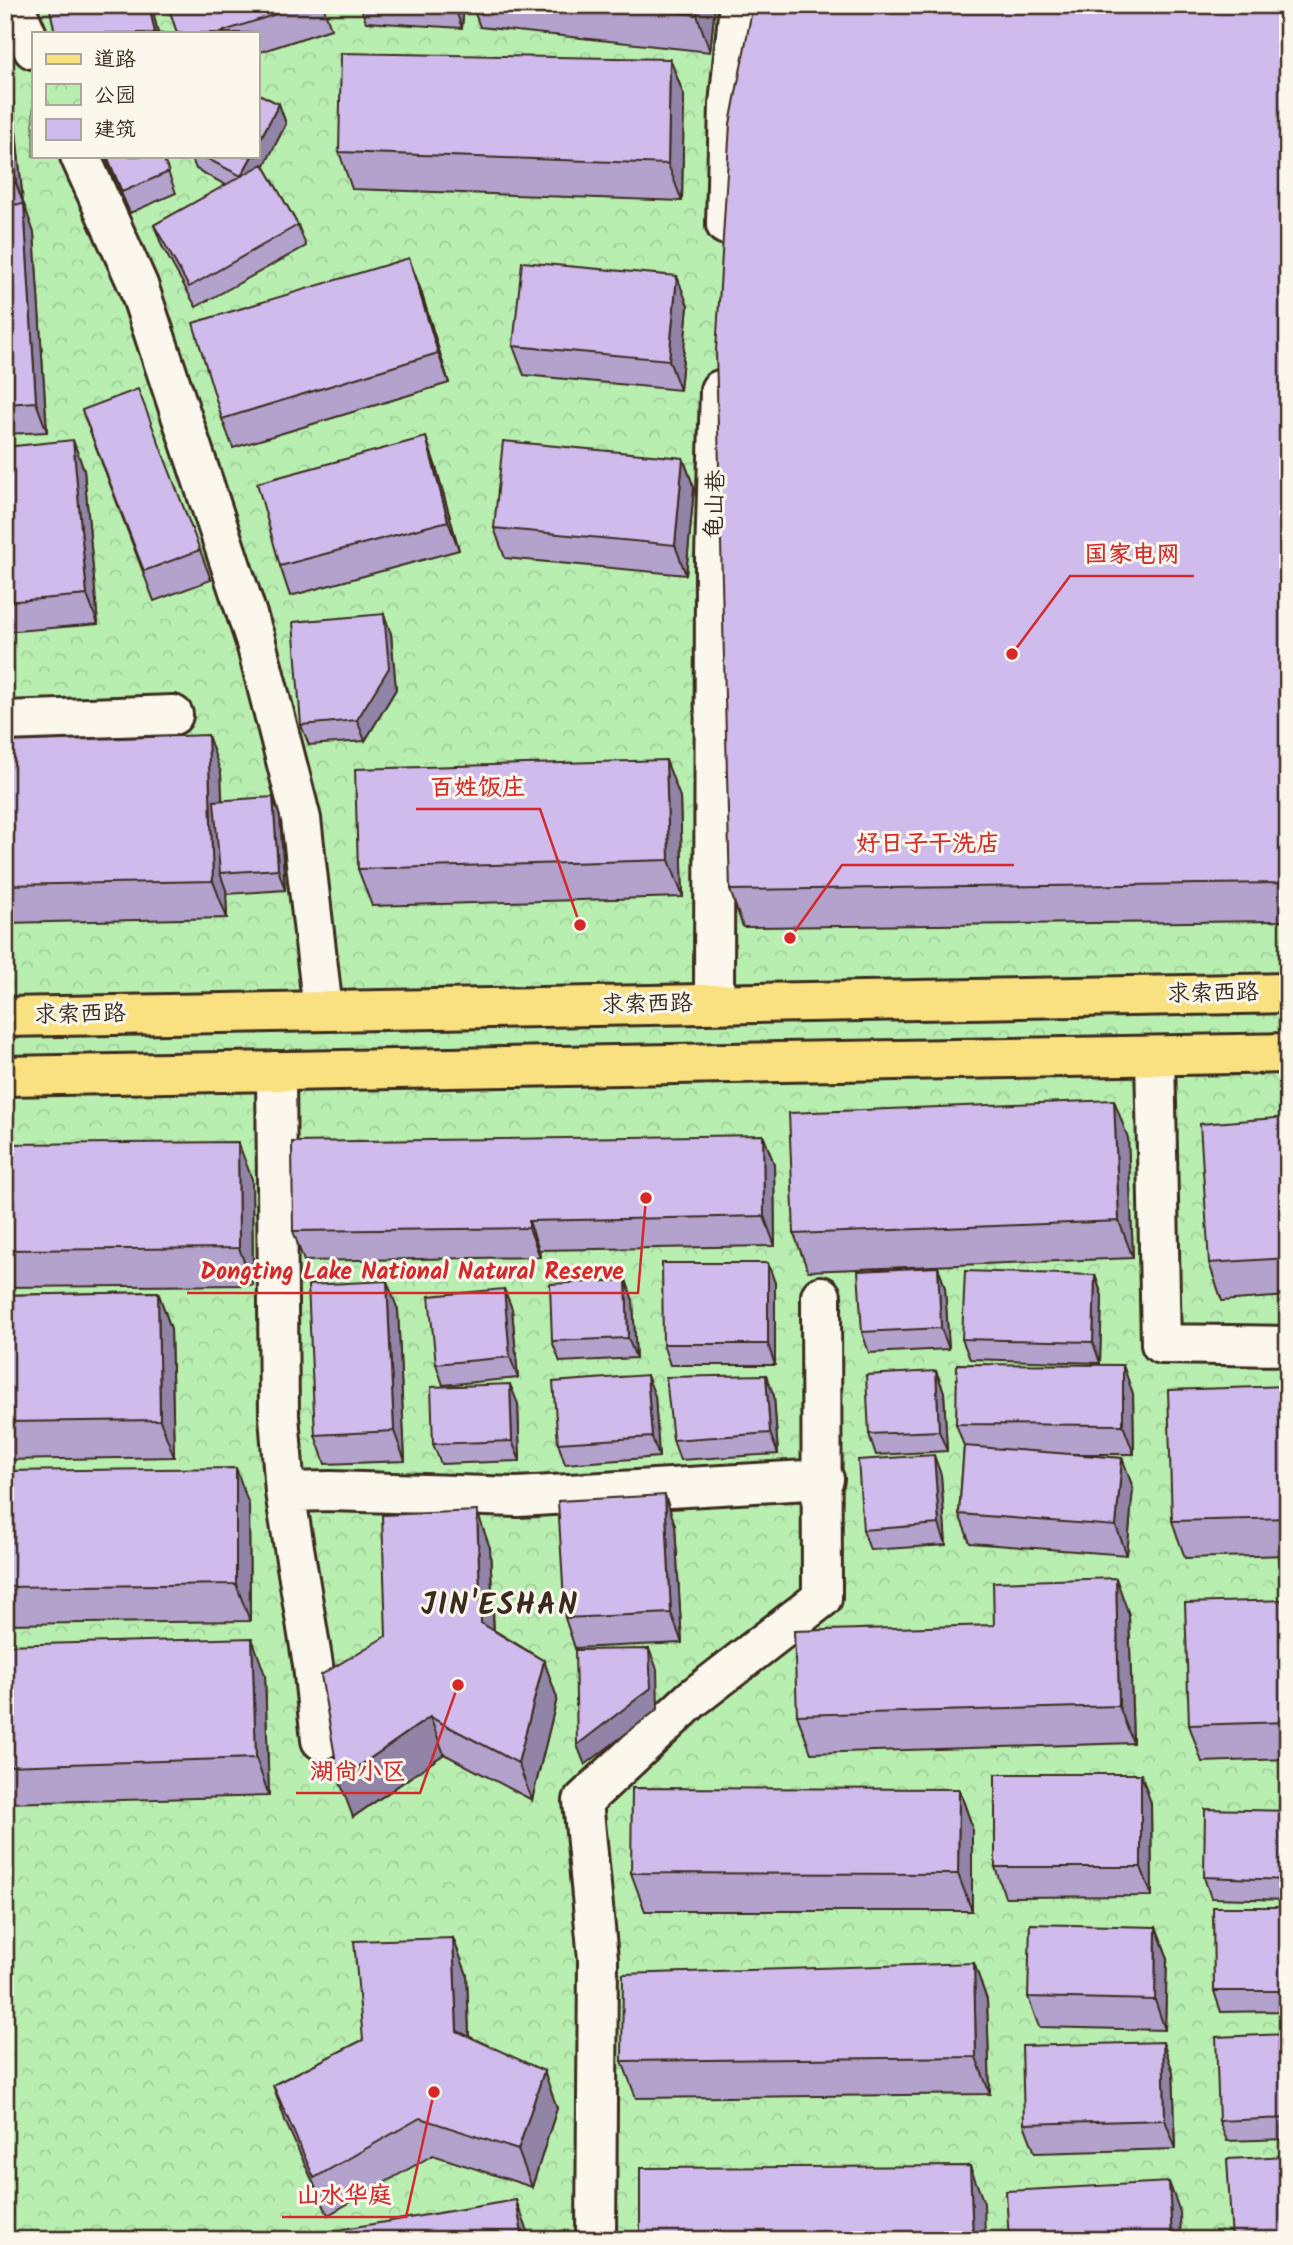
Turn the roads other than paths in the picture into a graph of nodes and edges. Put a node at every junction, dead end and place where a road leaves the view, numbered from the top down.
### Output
1 (14, 5) edge
2 (739, 5) edge
3 (32, 47) edge
4 (81, 158) edge
5 (724, 256) edge
6 (721, 352) edge
7 (173, 715) dead end
8 (5, 721) edge
9 (1288, 993) edge
10 (714, 1003) junction
11 (323, 1011) junction
12 (5, 1017) edge
13 (1288, 1053) edge
14 (1156, 1056) junction
15 (276, 1072) junction
16 (5, 1076) edge
17 (821, 1296) dead end
18 (1288, 1346) edge
19 (824, 1479) junction
20 (285, 1492) junction
21 (321, 1740) dead end
22 (596, 2240) edge

1 - 3 street
2 - 5 street
4 - 11 street
6 - 10 street, 龟山巷
7 - 8 street
9 - 10 main road, 求索西路
10 - 11 main road, 求索西路
11 - 12 main road, 求索西路
13 - 14 main road
14 - 15 main road
14 - 18 street
15 - 16 main road
15 - 20 street
17 - 19 street
19 - 20 street
19 - 22 street
20 - 21 street

